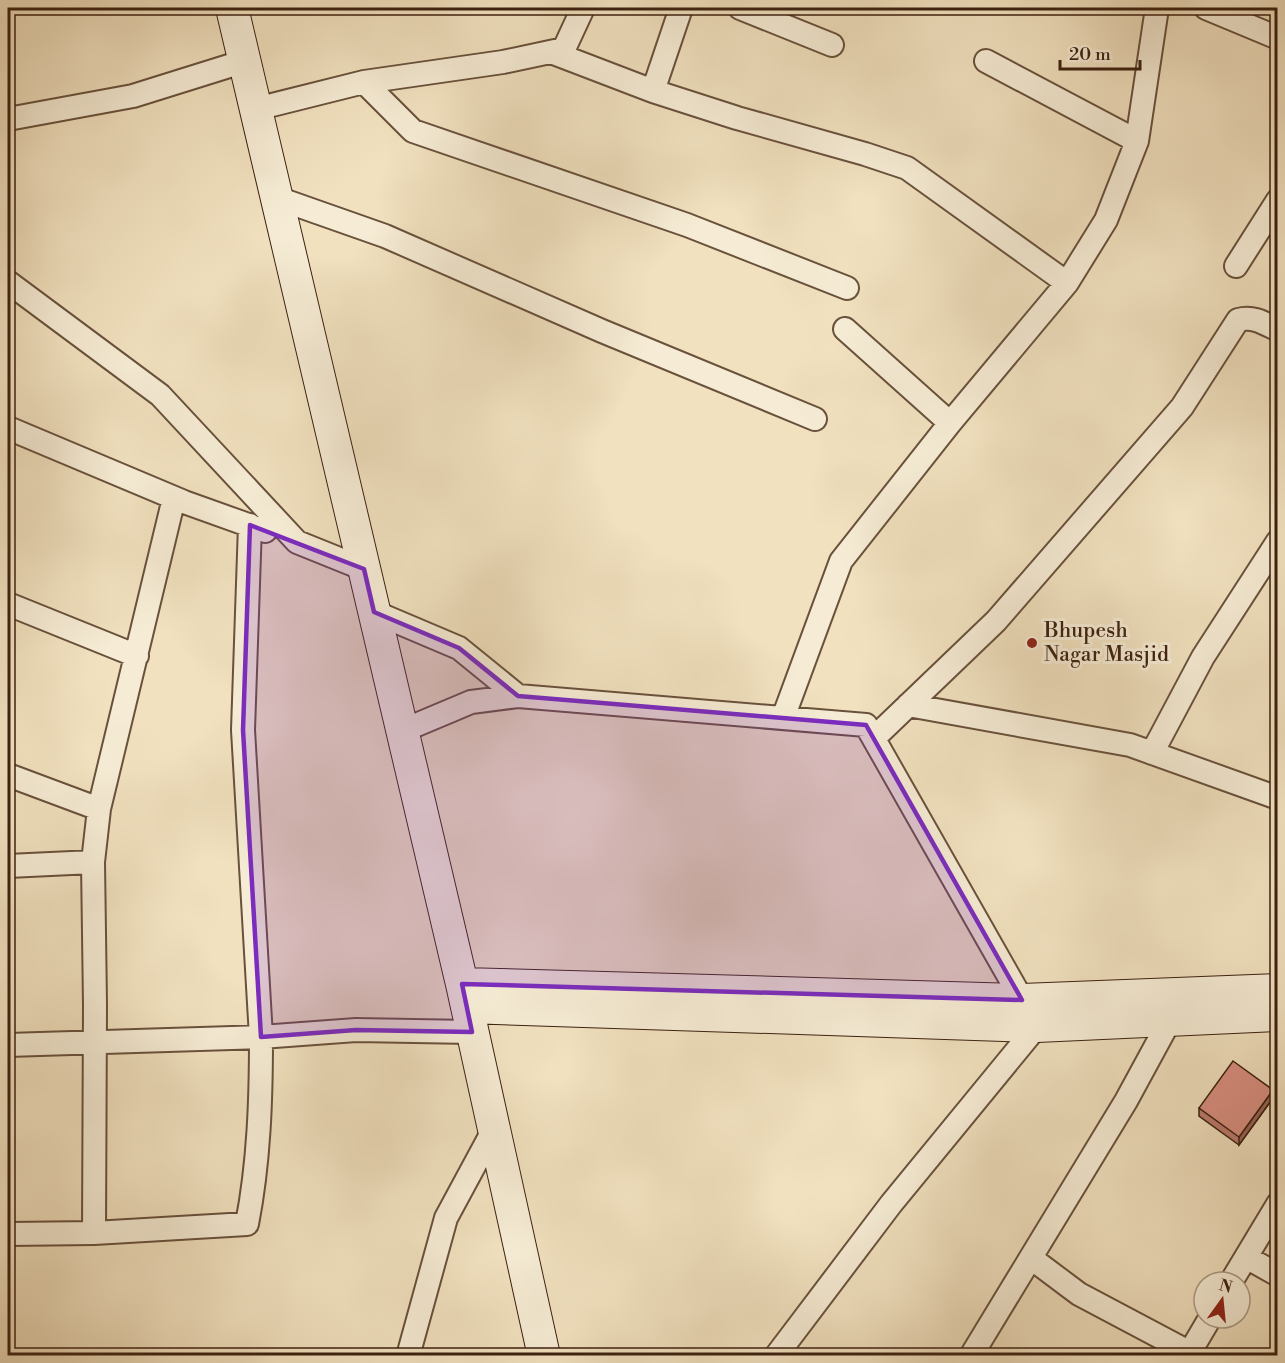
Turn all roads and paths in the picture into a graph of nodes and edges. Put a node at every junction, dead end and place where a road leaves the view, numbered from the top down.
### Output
1 (232, 8) edge
2 (583, 8) edge
3 (681, 8) edge
4 (740, 8) edge
5 (1157, 8) edge
6 (1206, 8) edge
7 (775, 14) edge
8 (1278, 38) edge
9 (832, 45) dead end
10 (552, 52) junction
11 (245, 61) junction
12 (986, 62) dead end
13 (364, 82) junction
14 (653, 91) junction
15 (256, 109) junction
16 (8, 118) edge
17 (1137, 141) junction
18 (277, 198) junction
19 (1278, 200) edge
20 (1236, 266) dead end
21 (8, 282) edge
22 (1067, 283) junction
23 (847, 288) dead end
24 (845, 329) dead end
25 (1278, 330) edge
26 (816, 419) dead end
27 (950, 423) junction
28 (8, 428) edge
29 (174, 498) junction
30 (250, 525) junction
31 (1278, 541) edge
32 (297, 542) junction
33 (364, 569) junction
34 (8, 604) edge
35 (374, 612) junction
36 (137, 656) junction
37 (518, 696) junction
38 (908, 705) junction
39 (783, 718) junction
40 (402, 731) junction
41 (874, 738) junction
42 (1152, 753) junction
43 (8, 775) edge
44 (1278, 798) edge
45 (99, 809) junction
46 (93, 862) junction
47 (8, 866) edge
48 (1278, 990) edge
49 (467, 1007) junction
50 (1029, 1013) junction
51 (1278, 1015) edge
52 (1170, 1020) junction
53 (261, 1037) junction
54 (95, 1043) junction
55 (8, 1045) edge
56 (494, 1129) junction
57 (1278, 1204) edge
58 (94, 1233) junction
59 (8, 1234) edge
60 (1246, 1257) junction
61 (1031, 1258) junction
62 (1238, 1270) edge
63 (1278, 1275) edge
64 (1204, 1330) edge
65 (1193, 1354) edge
66 (408, 1356) edge
67 (544, 1356) edge
68 (776, 1356) edge
69 (971, 1356) edge

1 - 11 street
2 - 10 street
3 - 14 street
4 - 7 street
5 - 17 street
6 - 8 street
7 - 9 street
10 - 13 street
10 - 14 street
11 - 15 street
11 - 16 street
12 - 17 street
13 - 15 street
13 - 23 street
14 - 22 street
15 - 18 street
17 - 22 street
18 - 26 street
18 - 33 street
19 - 20 street
21 - 32 street
22 - 27 street
24 - 27 street
25 - 38 street
27 - 39 street
28 - 29 street
29 - 30 street
29 - 36 street
30 - 32 street
30 - 53 street
31 - 42 street
32 - 33 street
33 - 35 street
34 - 36 street
35 - 37 street
35 - 40 street
36 - 45 street
37 - 39 street
37 - 40 street
38 - 41 street
38 - 42 street
39 - 41 street
40 - 49 street
41 - 50 street
42 - 44 street
43 - 45 street
45 - 46 street
46 - 47 street
46 - 54 street
48 - 50 street
49 - 50 street
49 - 53 street
49 - 56 street
50 - 52 street
50 - 68 street
51 - 52 street
52 - 61 street
53 - 54 street
53 - 58 street
54 - 55 street
54 - 58 street
56 - 66 street
56 - 67 street
57 - 60 street
58 - 59 street
60 - 62 street
60 - 63 street
61 - 65 street
61 - 69 street
64 - 65 street

